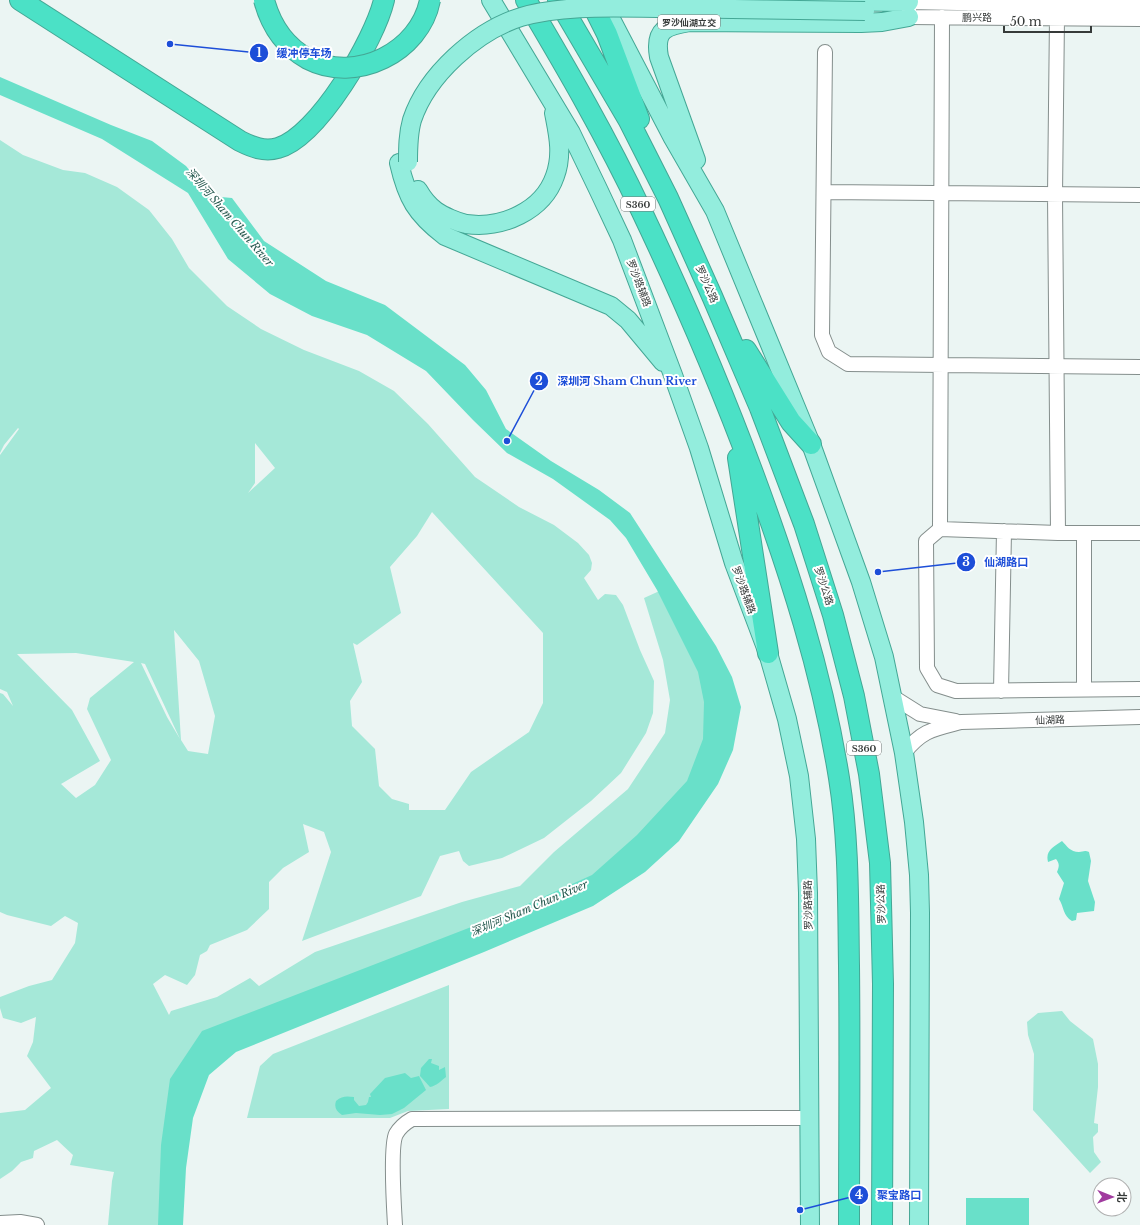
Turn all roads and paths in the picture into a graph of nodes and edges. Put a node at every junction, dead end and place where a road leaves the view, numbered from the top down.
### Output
1 (20, 0) edge
2 (264, 0) edge
3 (384, 0) edge
4 (430, 0) edge
5 (491, 0) edge
6 (526, 0) edge
7 (558, 0) edge
8 (562, 0) edge
9 (590, 0) edge
10 (601, 0) edge
11 (662, 0) edge
12 (726, 0) edge
13 (908, 5) edge
14 (865, 6) junction
15 (1140, 7) edge
16 (942, 17) junction
17 (1057, 18) junction
18 (1140, 19) edge
19 (690, 22) junction
20 (825, 52) dead end
21 (552, 102) junction
22 (404, 162) junction
23 (824, 192) junction
24 (941, 193) junction
25 (1055, 194) junction
26 (1140, 195) edge
27 (668, 198) junction
28 (714, 211) junction
29 (712, 296) junction
30 (941, 365) junction
31 (1056, 366) junction
32 (1140, 367) edge
33 (673, 375) junction
34 (732, 416) junction
35 (811, 444) junction
36 (940, 529) junction
37 (1004, 531) junction
38 (1058, 533) junction
39 (1140, 533) edge
40 (1084, 534) junction
41 (768, 653) junction
42 (1084, 689) junction
43 (1140, 689) edge
44 (1001, 690) junction
45 (894, 697) junction
46 (1140, 717) edge
47 (961, 722) junction
48 (904, 753) junction
49 (810, 1118) junction
50 (0, 1223) edge
51 (37, 1225) edge
52 (395, 1225) edge
53 (810, 1225) edge
54 (850, 1225) edge
55 (882, 1225) edge
56 (919, 1225) edge

1 - 3 highway
2 - 4 highway, bridge
5 - 21 main road, 罗沙路辅路
6 - 34 highway, S360
7 - 27 highway, 罗沙公路 / S360
8 - 22 main road
9 - 27 highway
10 - 28 main road
11 - 19 main road
12 - 14 main road
13 - 14 main road
13 - 15 street, 鹏兴路
13 - 16 street, 鹏兴路
13 - 19 main road, 罗沙仙湖立交
14 - 22 main road, bridge
16 - 17 street, 鹏兴路
16 - 24 street
17 - 18 street, 鹏兴路
17 - 25 street
19 - 28 main road, 罗沙仙湖立交
20 - 23 street
21 - 22 main road
21 - 33 main road, 罗沙路辅路
22 - 33 main road
23 - 24 street
23 - 30 street
24 - 25 street
24 - 30 street
25 - 26 street
25 - 31 street
27 - 29 highway, 罗沙公路 / S360
28 - 35 main road
29 - 35 highway
29 - 55 highway, 罗沙公路 / S360
30 - 31 street
30 - 36 street
31 - 32 street
31 - 38 street
33 - 41 main road, 罗沙路辅路
34 - 41 highway
34 - 54 highway, S360
35 - 45 main road
36 - 37 street
36 - 44 street
37 - 38 street
37 - 44 street
38 - 40 street
39 - 40 street
40 - 42 street
41 - 49 main road, 罗沙路辅路
42 - 43 street
42 - 44 street
45 - 47 street
45 - 48 main road
46 - 47 street, 仙湖路
47 - 48 street
48 - 56 main road
49 - 52 street
49 - 53 main road, 罗沙路辅路
50 - 51 street

